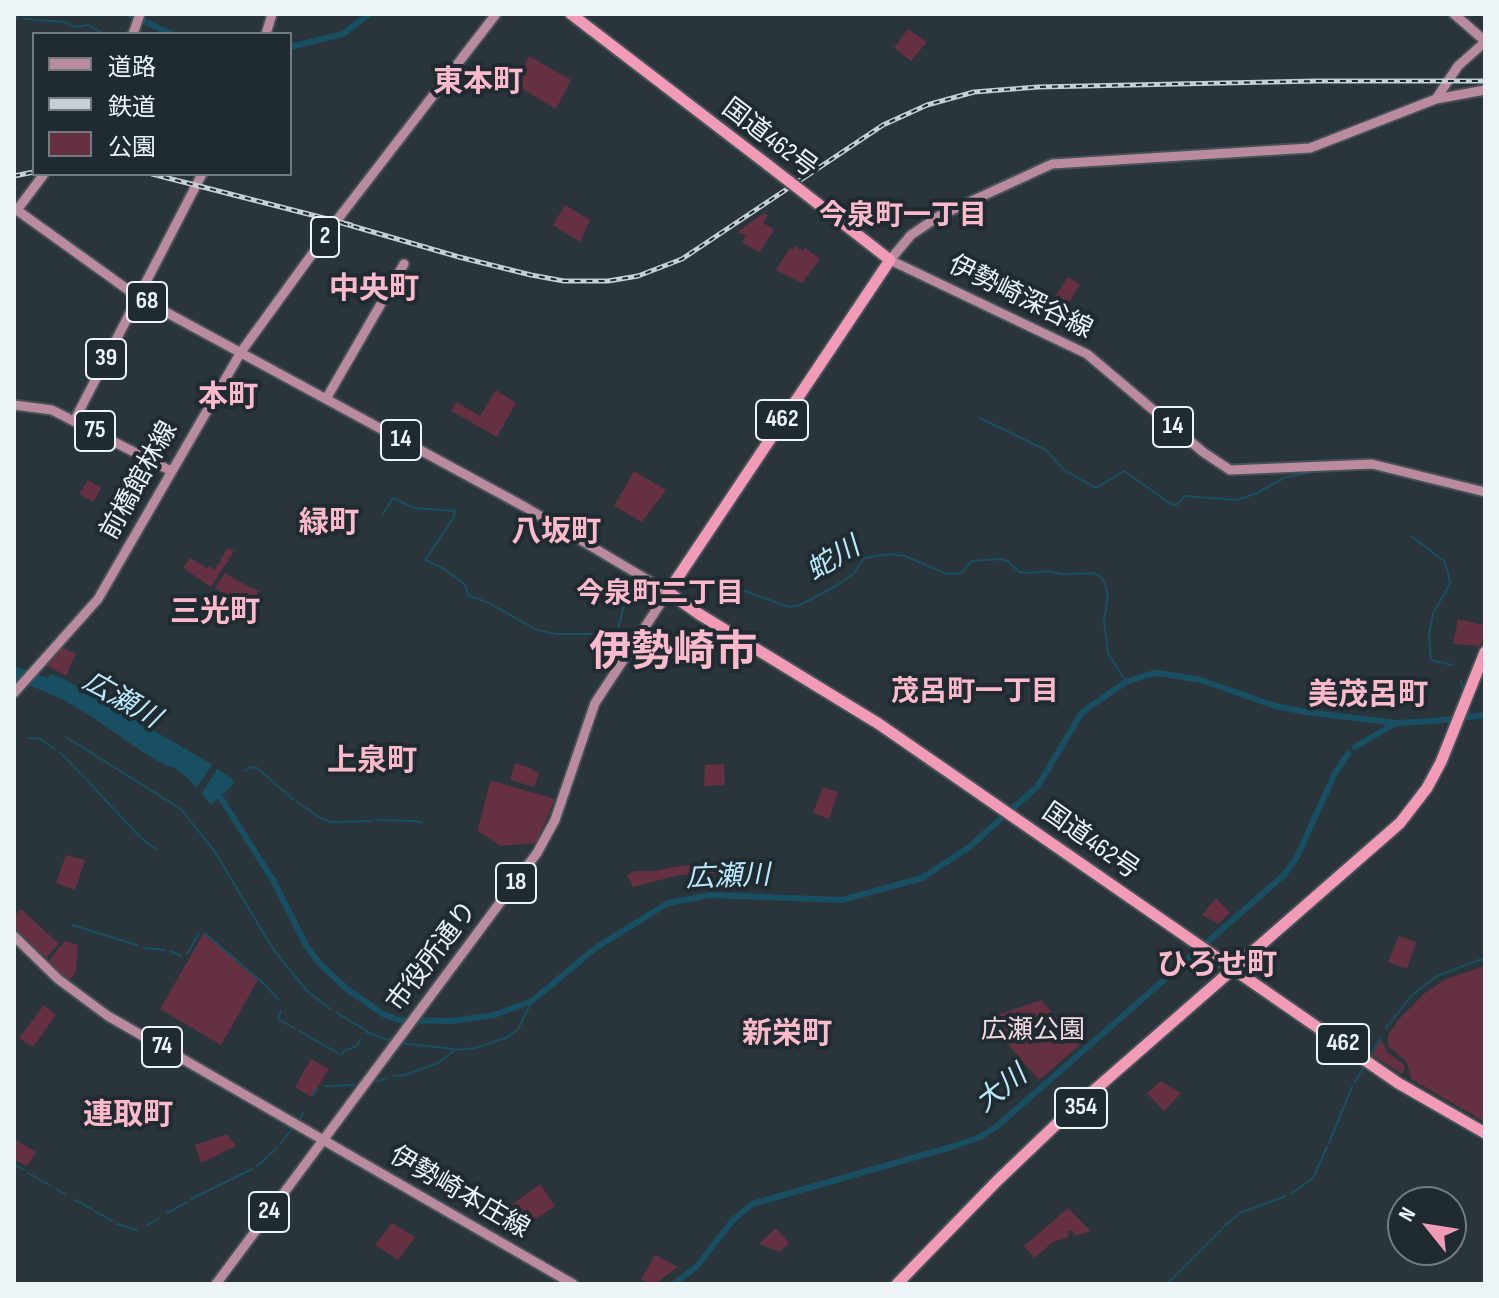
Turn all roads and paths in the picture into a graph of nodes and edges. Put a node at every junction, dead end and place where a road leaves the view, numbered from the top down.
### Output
1 (496, 14) edge
2 (571, 14) edge
3 (1454, 14) edge
4 (1461, 14) edge
5 (1485, 34) edge
6 (1485, 41) edge
7 (1485, 90) edge
8 (1436, 99) junction
9 (42, 176) edge
10 (201, 176) edge
11 (15, 209) edge
12 (890, 260) junction
13 (404, 264) dead end
14 (138, 297) junction
15 (241, 352) junction
16 (326, 399) junction
17 (14, 405) edge
18 (74, 421) junction
19 (171, 471) junction
20 (1485, 492) edge
21 (666, 586) junction
22 (1485, 652) edge
23 (1482, 668) edge
24 (14, 693) edge
25 (1455, 736) junction
26 (14, 936) edge
27 (1237, 969) junction
28 (1485, 1130) edge
29 (323, 1140) junction
30 (216, 1284) edge
31 (573, 1284) edge
32 (897, 1284) edge
33 (904, 1284) edge

1 - 15 main road, 前橋館林線 / 2
2 - 12 highway, 国道462号, bridge
3 - 6 main road
4 - 5 main road
6 - 8 main road
7 - 8 main road, 伊勢崎深谷線
8 - 12 main road, 伊勢崎深谷線
9 - 11 main road, 68
10 - 14 main road, 39
11 - 14 main road, 68
12 - 20 main road, 伊勢崎深谷線 / 14
12 - 21 highway, 462
13 - 16 main road
14 - 15 main road, 68
14 - 18 main road, 39
15 - 16 main road, 14
15 - 19 main road, 前橋館林線 / 2
16 - 21 main road, 14
17 - 18 main road, 75
18 - 19 main road, 75
19 - 24 main road, 前橋館林線 / 2
21 - 27 highway, 国道462号 / 462
21 - 29 main road, 市役所通り / 18
22 - 23 highway, 354
23 - 25 highway, 354
25 - 27 highway, 354
25 - 27 highway, 354
26 - 29 main road, 74
27 - 28 highway, 国道462号 / 462
27 - 32 highway, 354
27 - 33 highway, 354
29 - 30 main road, 市役所通り / 24
29 - 31 main road, 伊勢崎本庄線

